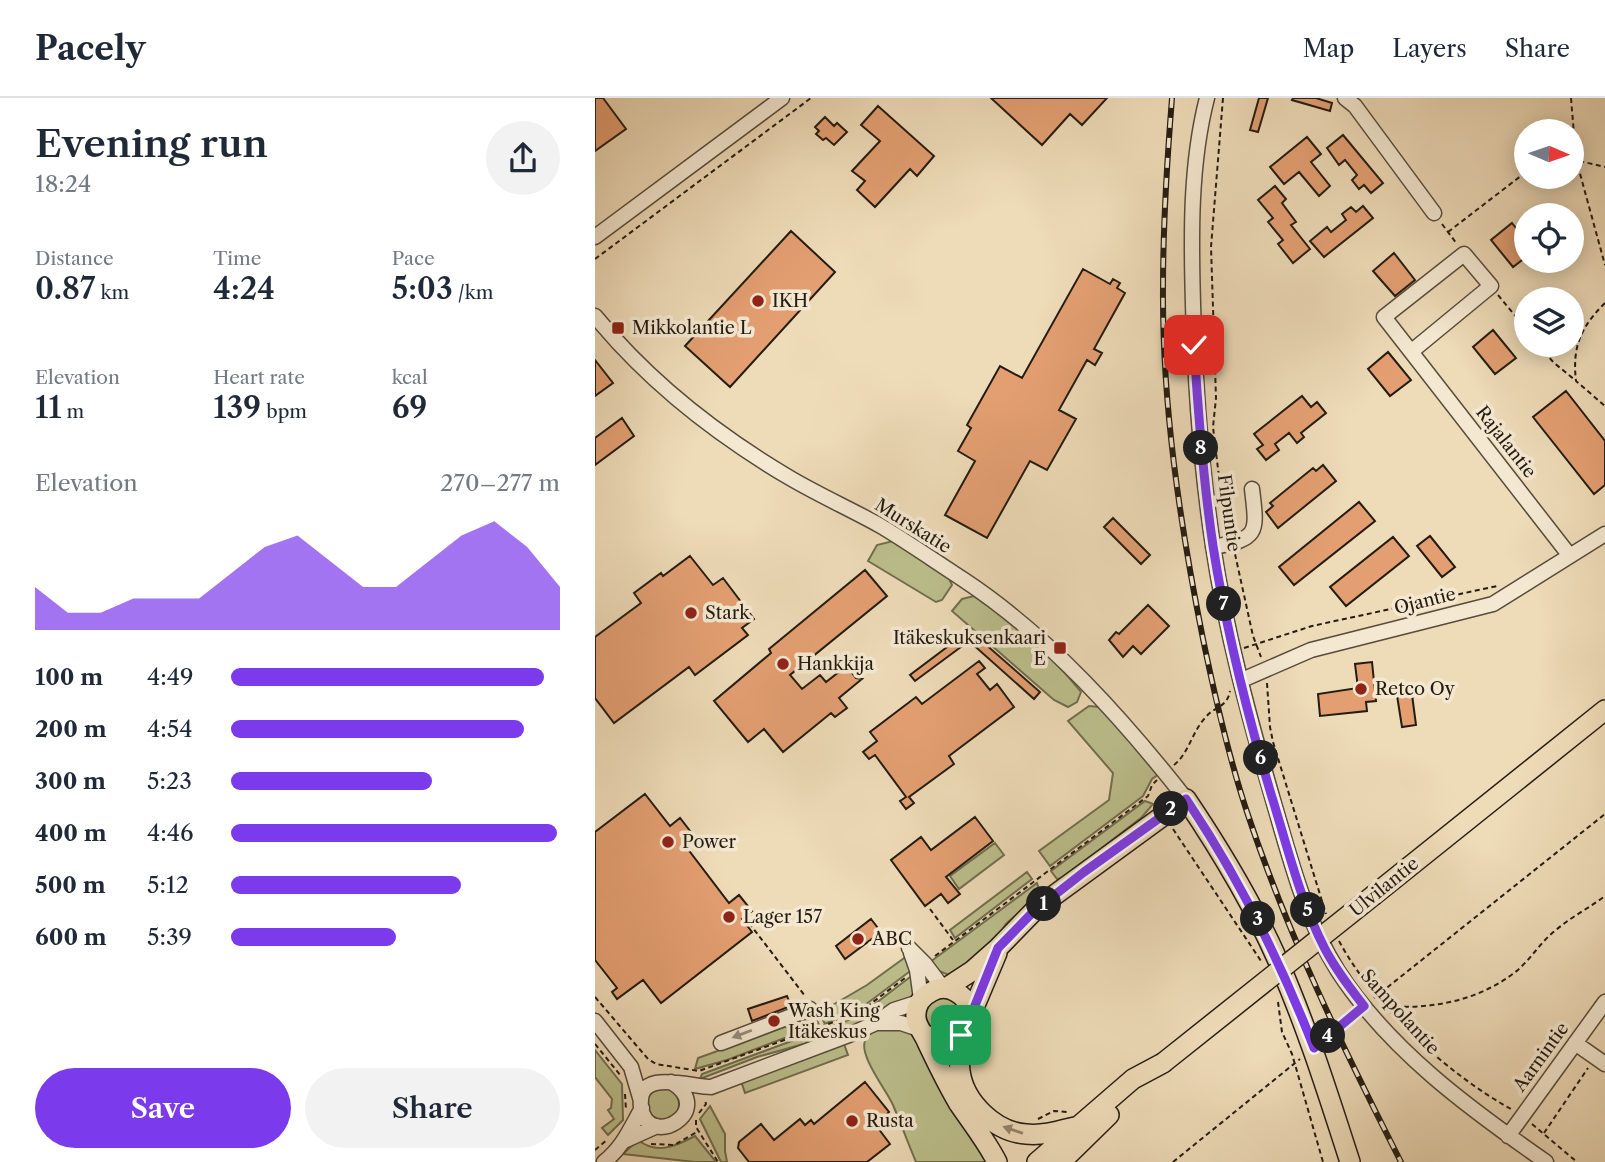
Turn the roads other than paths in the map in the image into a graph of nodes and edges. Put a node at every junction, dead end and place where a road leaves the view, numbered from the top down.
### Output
1 (782, 98) edge
2 (1207, 98) edge
3 (1355, 101) edge
4 (1434, 213) road end
5 (595, 237) edge
6 (595, 316) edge
7 (1412, 351) junction
8 (1252, 489) dead end
9 (1605, 534) edge
10 (1213, 547) junction
11 (1570, 556) junction
12 (1235, 681) junction
13 (1605, 710) edge
14 (1186, 799) junction
15 (998, 948) junction
16 (944, 988) junction
17 (920, 1001) junction
18 (1605, 1002) edge
19 (809, 1005) road end
20 (595, 1021) edge
21 (876, 1023) junction
22 (968, 1023) junction
23 (922, 1032) junction
24 (721, 1043) dead end
25 (1575, 1043) junction
26 (1600, 1061) edge
27 (631, 1067) junction
28 (666, 1082) junction
29 (711, 1087) junction
30 (641, 1105) junction
31 (686, 1111) junction
32 (657, 1126) junction
33 (1081, 1133) junction
34 (1508, 1136) junction
35 (626, 1140) junction
36 (604, 1162) edge
37 (997, 1162) edge
38 (1037, 1162) edge
39 (1061, 1162) edge
40 (1068, 1162) edge
41 (1350, 1162) edge
42 (1546, 1162) edge

1 - 5 street
2 - 10 street, Filpuntie
3 - 4 street
6 - 14 street, Murskatie
7 - 7 street, Rajalantie
7 - 11 street, Rajalantie
8 - 10 street
9 - 11 street, Ojantie
10 - 12 street, Filpuntie
11 - 12 street, Ojantie
12 - 34 street, Sampolantie
13 - 33 main road, Ulvilantie, bridge
14 - 15 main road
14 - 41 main road
15 - 16 main road
15 - 22 main road
16 - 17 main road
16 - 17 street
16 - 22 main road
17 - 21 street
17 - 23 main road
18 - 25 street, Aarnintie
19 -> 24 street
20 - 27 street
21 - 23 street
21 - 29 street
22 - 23 main road
33 -> 22 main road
23 - 37 main road
25 - 26 street
25 - 34 street, Aarnintie
27 - 28 street
27 - 30 street
28 - 29 street
28 - 30 street
28 - 31 street
29 - 31 street
30 - 32 street
30 - 35 street
31 - 32 street
32 - 35 street
33 - 38 main road, Ulvilantie
33 - 39 main road, Ulvilantie
33 - 40 main road
34 - 42 street, Sampolantie
35 - 36 street

